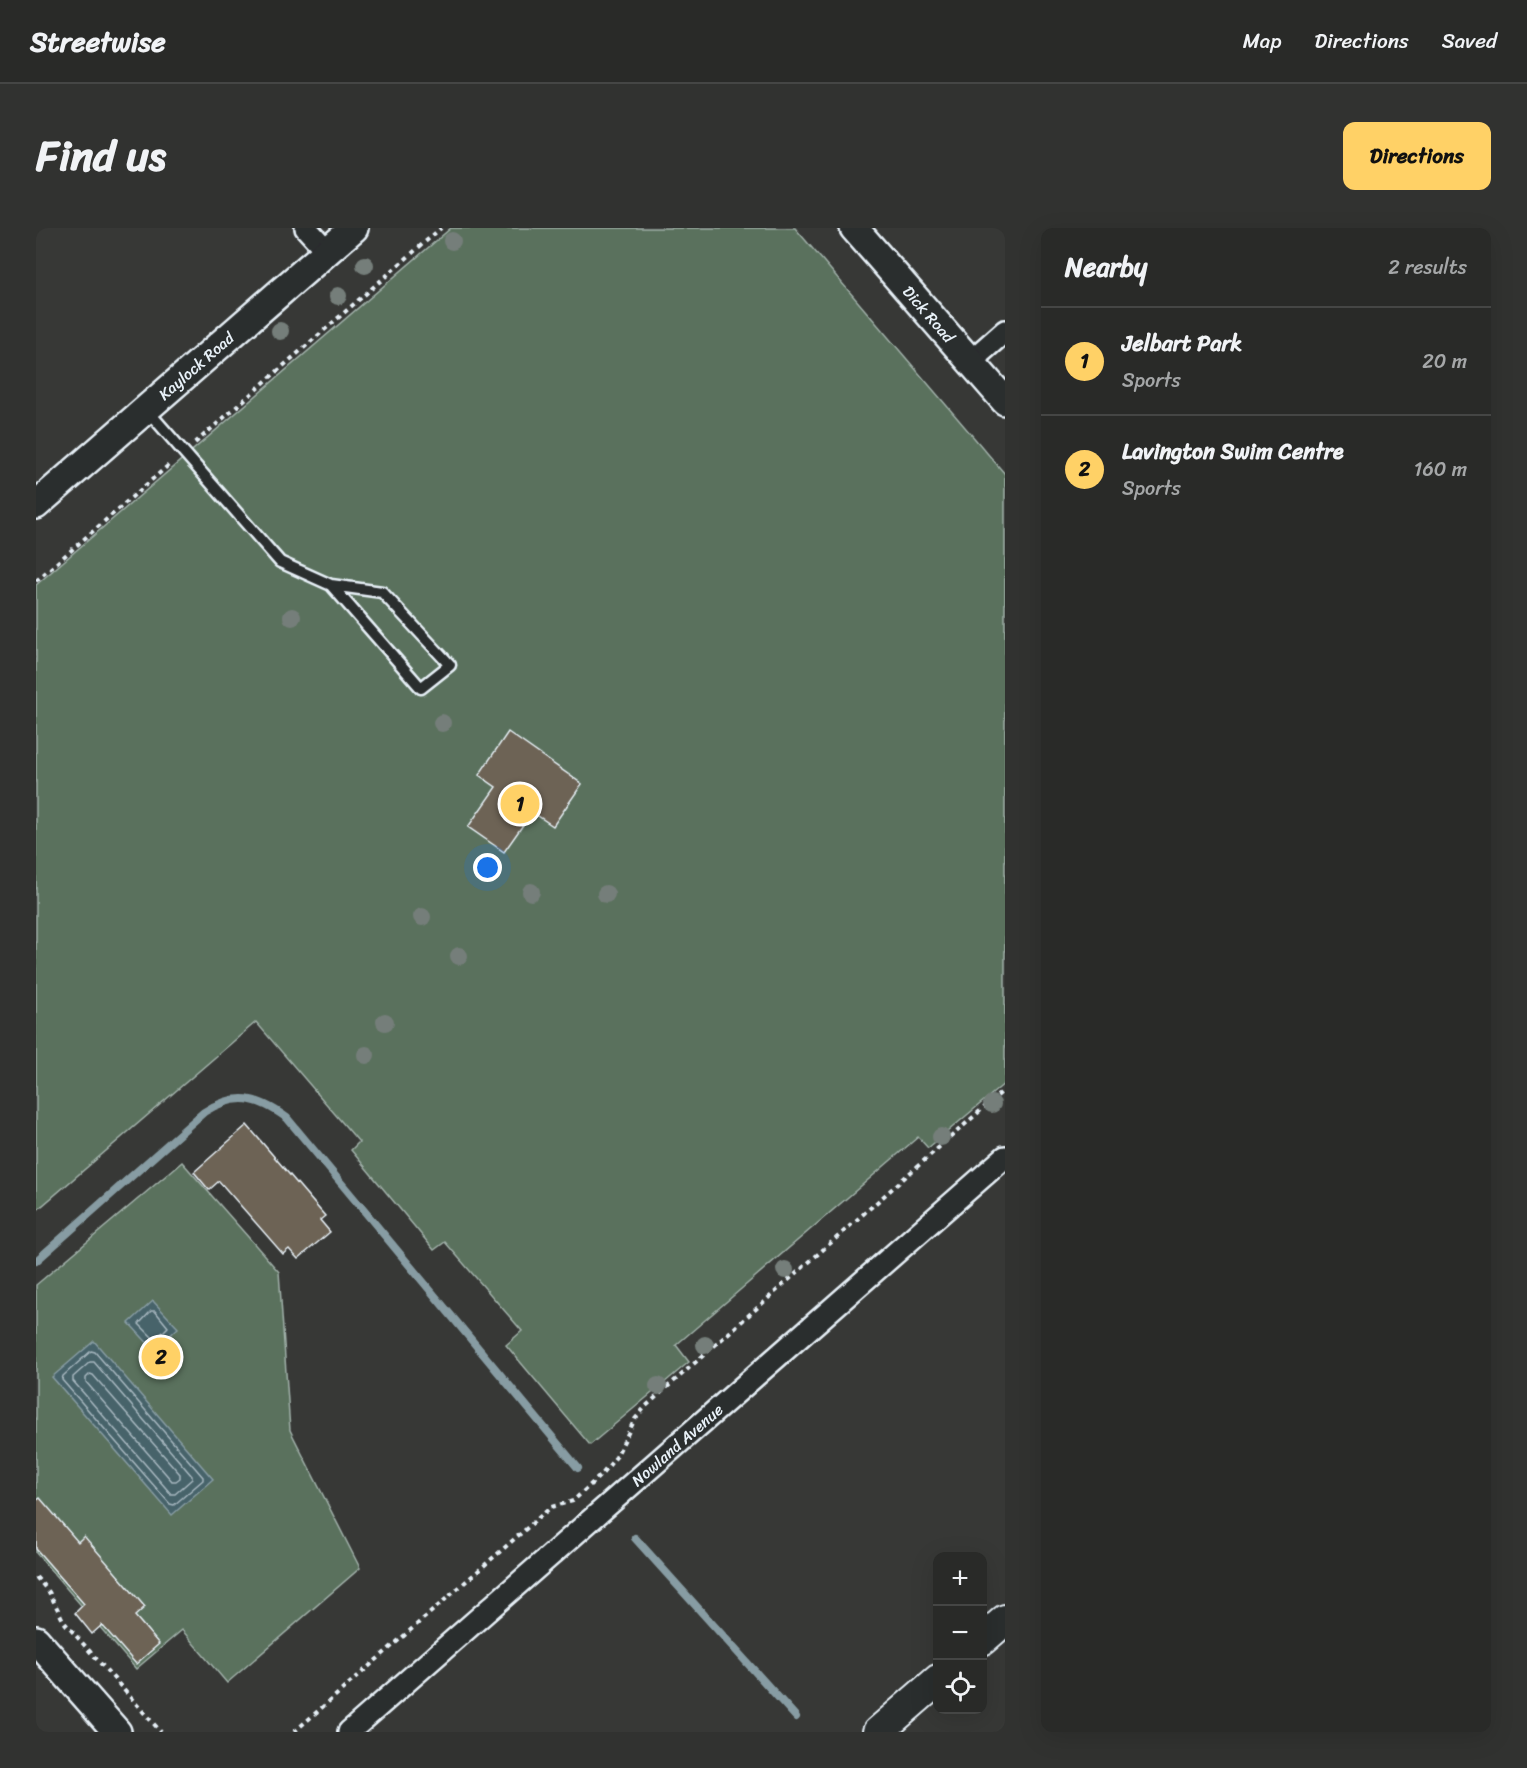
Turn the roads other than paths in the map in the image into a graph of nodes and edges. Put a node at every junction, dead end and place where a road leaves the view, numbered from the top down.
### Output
1 (306, 228) edge
2 (354, 228) edge
3 (854, 228) edge
4 (327, 251) junction
5 (1005, 331) edge
6 (971, 361) junction
7 (1005, 400) edge
8 (147, 409) junction
9 (36, 505) edge
10 (331, 585) junction
11 (1005, 1157) edge
12 (1005, 1620) edge
13 (987, 1636) edge
14 (36, 1640) edge
15 (933, 1684) edge
16 (117, 1732) edge
17 (349, 1732) edge
18 (878, 1732) edge

1 - 4 street
2 - 4 street, Kaylock Road
3 - 6 street, Dick Road
4 - 8 street, Kaylock Road
5 - 6 street
6 - 7 street, Dick Road
8 - 9 street, Kaylock Road
8 - 10 lane
10 - 10 lane
11 - 17 street, Nowland Avenue
12 - 13 main road
14 - 16 street
15 - 18 main road

